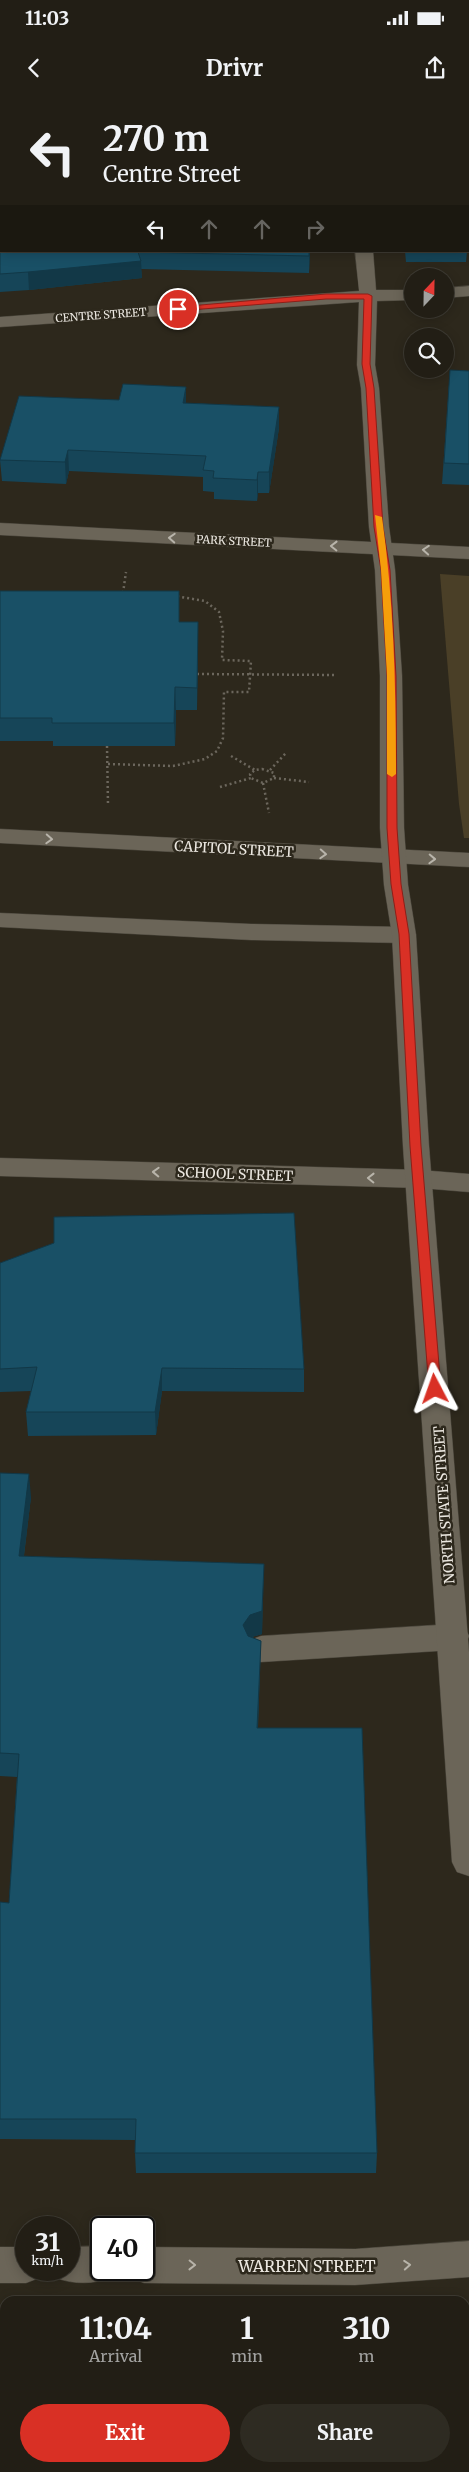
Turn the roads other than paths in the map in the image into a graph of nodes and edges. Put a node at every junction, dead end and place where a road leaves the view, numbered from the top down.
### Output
1 (364, 252) edge
2 (469, 291) edge
3 (454, 292) edge
4 (404, 295) edge
5 (368, 296) junction
6 (0, 322) edge
7 (0, 529) edge
8 (382, 547) junction
9 (469, 552) edge
10 (0, 836) edge
11 (394, 858) junction
12 (469, 860) edge
13 (0, 920) edge
14 (404, 934) junction
15 (0, 1167) edge
16 (420, 1179) junction
17 (469, 1182) edge
18 (454, 1637) junction
19 (261, 1650) edge
20 (465, 1731) edge
21 (469, 1862) edge
22 (469, 2259) edge
23 (0, 2265) edge
24 (15, 2265) edge
25 (155, 2265) edge

1 - 5 street, NORTH STATE STREET
2 - 3 street
4 - 5 street, CENTRE STREET
5 - 6 street, CENTRE STREET
5 - 8 street, NORTH STATE STREET
8 -> 7 street, PARK STREET
9 -> 8 street, PARK STREET
8 - 11 street, NORTH STATE STREET
10 -> 11 street, CAPITOL STREET
11 -> 12 street, CAPITOL STREET
11 - 14 street, NORTH STATE STREET
13 - 14 street
14 - 16 street, NORTH STATE STREET
16 -> 15 street, SCHOOL STREET
16 - 17 street, SCHOOL STREET
16 - 18 street, NORTH STATE STREET
18 - 19 street
18 - 20 street, NORTH STATE STREET
20 - 21 street, NORTH STATE STREET
25 -> 22 street, WARREN STREET
23 - 24 street

